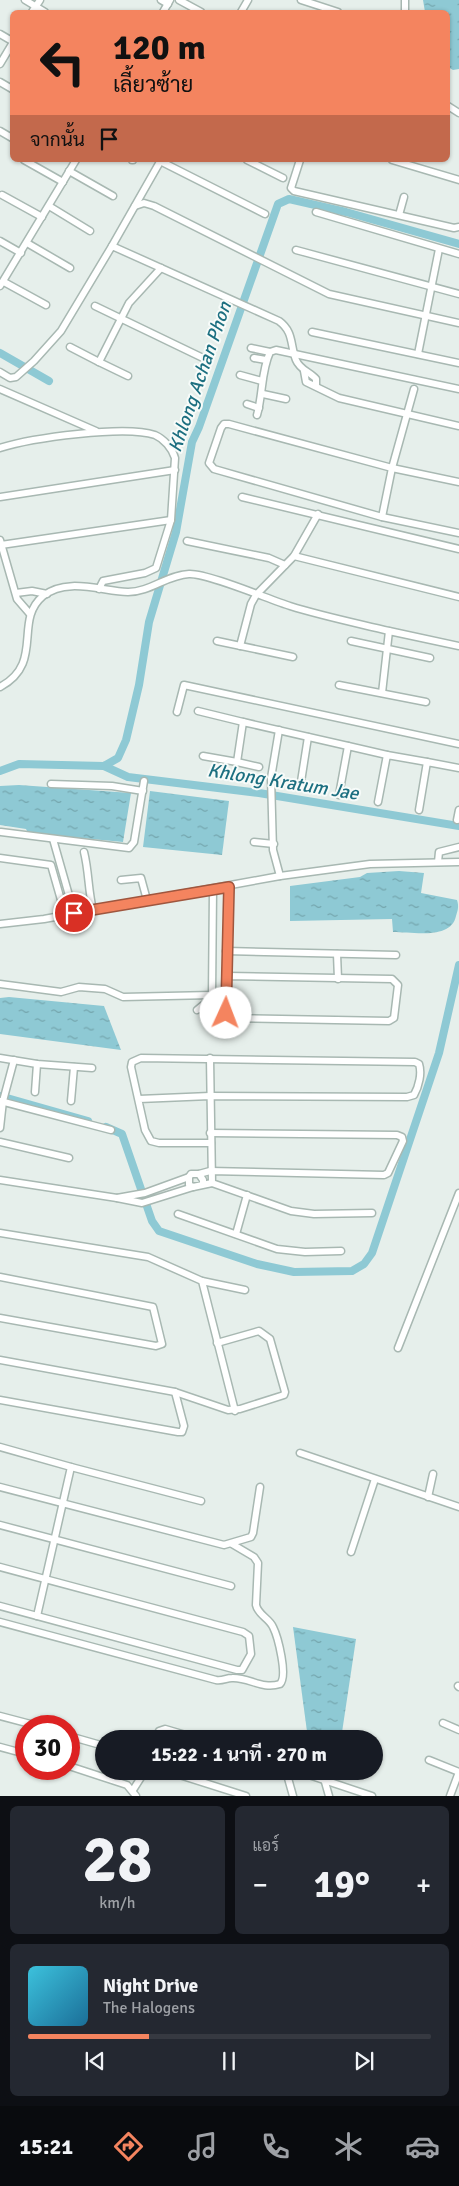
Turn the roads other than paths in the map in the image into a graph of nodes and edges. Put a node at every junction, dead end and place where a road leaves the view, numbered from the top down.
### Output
1 (25, 0) edge
2 (40, 0) edge
3 (161, 0) edge
4 (178, 0) edge
5 (301, 0) edge
6 (169, 2) edge
7 (34, 10) edge
8 (197, 10) edge
9 (332, 10) edge
10 (10, 46) edge
11 (0, 64) edge
12 (28, 162) edge
13 (75, 162) edge
14 (160, 162) edge
15 (165, 162) edge
16 (251, 162) edge
17 (299, 162) edge
18 (399, 162) edge
19 (69, 171) junction
20 (283, 178) dead end
21 (459, 180) edge
22 (63, 182) junction
23 (2, 195) dead end
24 (112, 196) dead end
25 (404, 197) dead end
26 (48, 206) junction
27 (135, 206) junction
28 (316, 212) dead end
29 (265, 214) dead end
30 (399, 215) junction
31 (42, 217) junction
32 (459, 226) edge
33 (90, 231) dead end
34 (0, 241) edge
35 (27, 243) junction
36 (112, 246) junction
37 (439, 249) junction
38 (296, 250) dead end
39 (21, 253) junction
40 (459, 254) edge
41 (70, 268) dead end
42 (161, 268) junction
43 (2, 284) edge
44 (430, 286) junction
45 (459, 294) edge
46 (46, 305) dead end
47 (95, 306) dead end
48 (425, 316) junction
49 (121, 320) junction
50 (459, 323) edge
51 (312, 332) dead end
52 (70, 347) dead end
53 (251, 348) dead end
54 (270, 352) junction
55 (294, 353) junction
56 (418, 354) junction
57 (203, 358) dead end
58 (254, 358) dead end
59 (266, 360) junction
60 (100, 362) junction
61 (459, 363) edge
62 (0, 372) edge
63 (240, 375) dead end
64 (128, 376) dead end
65 (262, 381) junction
66 (0, 389) edge
67 (414, 389) dead end
68 (459, 389) edge
69 (263, 394) junction
70 (286, 399) dead end
71 (247, 404) dead end
72 (407, 415) junction
73 (459, 426) edge
74 (97, 432) junction
75 (0, 440) edge
76 (3, 447) edge
77 (392, 468) junction
78 (175, 470) junction
79 (459, 482) edge
80 (0, 497) edge
81 (242, 497) dead end
82 (318, 514) junction
83 (382, 517) junction
84 (171, 520) junction
85 (459, 533) edge
86 (187, 541) dead end
87 (0, 543) edge
88 (459, 549) edge
89 (294, 556) junction
90 (285, 565) junction
91 (99, 588) junction
92 (16, 593) junction
93 (48, 594) junction
94 (256, 595) junction
95 (459, 597) edge
96 (30, 614) junction
97 (389, 631) junction
98 (217, 641) dead end
99 (351, 641) dead end
100 (240, 646) junction
101 (459, 646) edge
102 (387, 649) junction
103 (293, 658) dead end
104 (430, 658) dead end
105 (339, 685) dead end
106 (0, 687) edge
107 (382, 693) junction
108 (426, 702) dead end
109 (177, 712) dead end
110 (198, 712) dead end
111 (243, 722) junction
112 (279, 730) junction
113 (308, 737) junction
114 (459, 744) edge
115 (348, 746) junction
116 (387, 755) junction
117 (203, 756) dead end
118 (237, 762) junction
119 (428, 762) junction
120 (259, 767) dead end
121 (459, 768) edge
122 (144, 781) dead end
123 (51, 784) dead end
124 (300, 788) dead end
125 (143, 791) junction
126 (339, 796) dead end
127 (378, 802) dead end
128 (419, 810) dead end
129 (459, 810) edge
130 (457, 820) dead end
131 (0, 832) edge
132 (53, 839) junction
133 (254, 842) dead end
134 (274, 844) junction
135 (459, 847) edge
136 (84, 852) dead end
137 (0, 858) edge
138 (438, 862) junction
139 (459, 862) edge
140 (280, 876) junction
141 (120, 880) dead end
142 (229, 887) junction
143 (213, 890) junction
144 (147, 900) junction
145 (93, 910) junction
146 (74, 913) junction
147 (65, 914) junction
148 (0, 924) edge
149 (226, 951) junction
150 (337, 954) junction
151 (396, 955) dead end
152 (227, 976) junction
153 (338, 979) junction
154 (0, 984) edge
155 (212, 995) junction
156 (197, 1010) dead end
157 (0, 1058) edge
158 (210, 1058) junction
159 (14, 1060) junction
160 (37, 1064) junction
161 (74, 1067) junction
162 (92, 1068) dead end
163 (35, 1092) dead end
164 (210, 1096) junction
165 (139, 1098) junction
166 (2, 1100) edge
167 (71, 1101) dead end
168 (0, 1128) edge
169 (111, 1130) dead end
170 (210, 1133) junction
171 (0, 1142) edge
172 (211, 1143) junction
173 (69, 1158) dead end
174 (210, 1171) junction
175 (199, 1174) junction
176 (189, 1178) junction
177 (0, 1180) edge
178 (212, 1183) junction
179 (203, 1184) junction
180 (192, 1188) junction
181 (459, 1193) edge
182 (246, 1195) junction
183 (117, 1198) junction
184 (178, 1214) dead end
185 (372, 1214) dead end
186 (0, 1233) edge
187 (236, 1234) junction
188 (341, 1252) dead end
189 (0, 1277) edge
190 (202, 1281) junction
191 (245, 1290) dead end
192 (0, 1318) edge
193 (217, 1342) junction
194 (398, 1348) dead end
195 (0, 1360) edge
196 (175, 1392) junction
197 (0, 1400) edge
198 (235, 1411) junction
199 (0, 1447) edge
200 (300, 1453) dead end
201 (71, 1467) junction
202 (432, 1474) dead end
203 (375, 1480) junction
204 (0, 1487) edge
205 (260, 1487) dead end
206 (428, 1497) junction
207 (201, 1501) dead end
208 (61, 1503) junction
209 (459, 1506) edge
210 (0, 1525) edge
211 (55, 1539) junction
212 (232, 1544) junction
213 (351, 1552) dead end
214 (0, 1566) edge
215 (46, 1578) junction
216 (231, 1586) dead end
217 (0, 1606) edge
218 (37, 1616) junction
219 (0, 1622) edge
220 (0, 1716) edge
221 (15, 1720) edge
222 (443, 1723) dead end
223 (459, 1730) edge
224 (80, 1739) edge
225 (95, 1743) edge
226 (0, 1748) edge
227 (15, 1751) edge
228 (429, 1760) dead end
229 (80, 1769) edge
230 (140, 1780) edge
231 (195, 1780) edge
232 (289, 1780) edge
233 (320, 1780) edge
234 (325, 1782) junction
235 (134, 1793) edge
236 (246, 1796) edge
237 (293, 1796) edge
238 (329, 1796) edge
239 (372, 1796) edge
240 (450, 1796) edge

1 - 7 street
2 - 7 street
3 - 6 street
4 - 8 street
5 - 9 street
10 - 11 street
12 - 22 street
13 - 19 street
14 - 27 street
15 - 29 street
16 - 20 street
17 - 30 street
18 - 21 street
19 - 22 street
19 - 24 street
22 - 26 street
23 - 31 street
25 - 30 street
26 - 31 street
26 - 33 street
27 - 36 street
27 - 48 street
28 - 37 street
30 - 32 street
31 - 35 street
34 - 39 street
35 - 39 street
35 - 41 street
36 - 42 street
36 - 62 street
37 - 40 street
37 - 44 street
38 - 44 street
39 - 43 street
42 - 49 street
42 - 55 street
43 - 46 street
44 - 45 street
44 - 48 street
47 - 49 street
48 - 50 street
48 - 56 street
49 - 57 street
49 - 60 street
51 - 56 street
52 - 60 street
53 - 54 street
54 - 55 street
54 - 59 street
55 - 68 street
55 - 72 street
56 - 61 street
58 - 59 street
59 - 65 street
60 - 64 street
63 - 65 street
65 - 69 street
66 - 74 street
67 - 72 street
69 - 70 street
69 - 71 street
72 - 73 street
72 - 77 street
74 - 76 street
74 - 78 street
75 - 76 street
77 - 79 street
77 - 83 street
77 - 83 street
78 - 80 street
78 - 84 street
81 - 82 street
82 - 88 street
82 - 89 street
83 - 85 street
84 - 87 street
84 - 91 street
86 - 90 street
87 - 92 street
89 - 90 street
89 - 95 street
90 - 94 street
91 - 93 street
91 - 94 street
92 - 93 street
92 - 96 street
93 - 96 street
94 - 97 street
94 - 100 street
96 - 106 street
97 - 101 street
97 - 102 street
98 - 100 street
99 - 102 street
100 - 103 street
102 - 104 street
102 - 107 street
105 - 107 street
107 - 108 street
109 - 114 street
110 - 111 street
111 - 112 street
111 - 118 street
112 - 113 street
112 - 134 street
113 - 115 street
113 - 124 street
115 - 116 street
115 - 126 street
116 - 119 street
116 - 127 street
117 - 118 street
118 - 120 street
119 - 121 street
119 - 128 street
122 - 125 street
123 - 125 street
125 - 132 street
129 - 130 street
131 - 132 street
132 - 146 street
133 - 134 street
134 - 140 street
135 - 138 street
136 - 145 street
137 - 147 street
138 - 139 street
138 - 140 street
140 - 142 street
141 - 144 street
142 - 143 street
142 - 149 street
143 - 144 street
143 - 155 street
144 - 145 street
145 - 146 street
146 - 147 street
147 - 148 street
149 - 150 street
149 - 152 street
150 - 151 street
150 - 153 street
152 - 153 street
152 - 153 street
154 - 155 street
155 - 156 street
157 - 159 street
158 - 164 street
158 - 164 street
158 - 165 street
159 - 160 street
159 - 166 street
160 - 161 street
160 - 163 street
161 - 162 street
161 - 167 street
164 - 165 street
164 - 170 street
165 - 172 street
166 - 168 street
166 - 169 street
170 - 172 street
170 - 174 street
171 - 173 street
172 - 174 street
174 - 175 street
174 - 178 street
175 - 176 street
175 - 179 street
176 - 180 street
176 - 183 street
177 - 183 street
178 - 179 street
178 - 182 street
179 - 180 street
180 - 183 street
181 - 194 street
182 - 185 street
182 - 187 street
184 - 187 street
186 - 190 street
187 - 188 street
189 - 192 street
190 - 191 street
190 - 193 street
193 - 198 street
193 - 198 street
195 - 196 street
196 - 197 street
196 - 198 street
199 - 201 street
200 - 203 street
201 - 207 street
201 - 208 street
202 - 206 street
203 - 206 street
203 - 213 street
204 - 208 street
205 - 212 street
206 - 209 street
208 - 211 street
208 - 212 street
210 - 211 street
211 - 215 street
211 - 216 street
212 - 219 street
214 - 215 street
215 - 218 street
215 - 218 street
217 - 218 street
220 - 221 street
222 - 223 street
224 - 225 street
226 - 227 street
228 - 240 street
229 - 235 street
230 - 235 street
231 - 236 street
232 - 237 street
233 - 234 street
234 - 238 street
234 - 239 street

